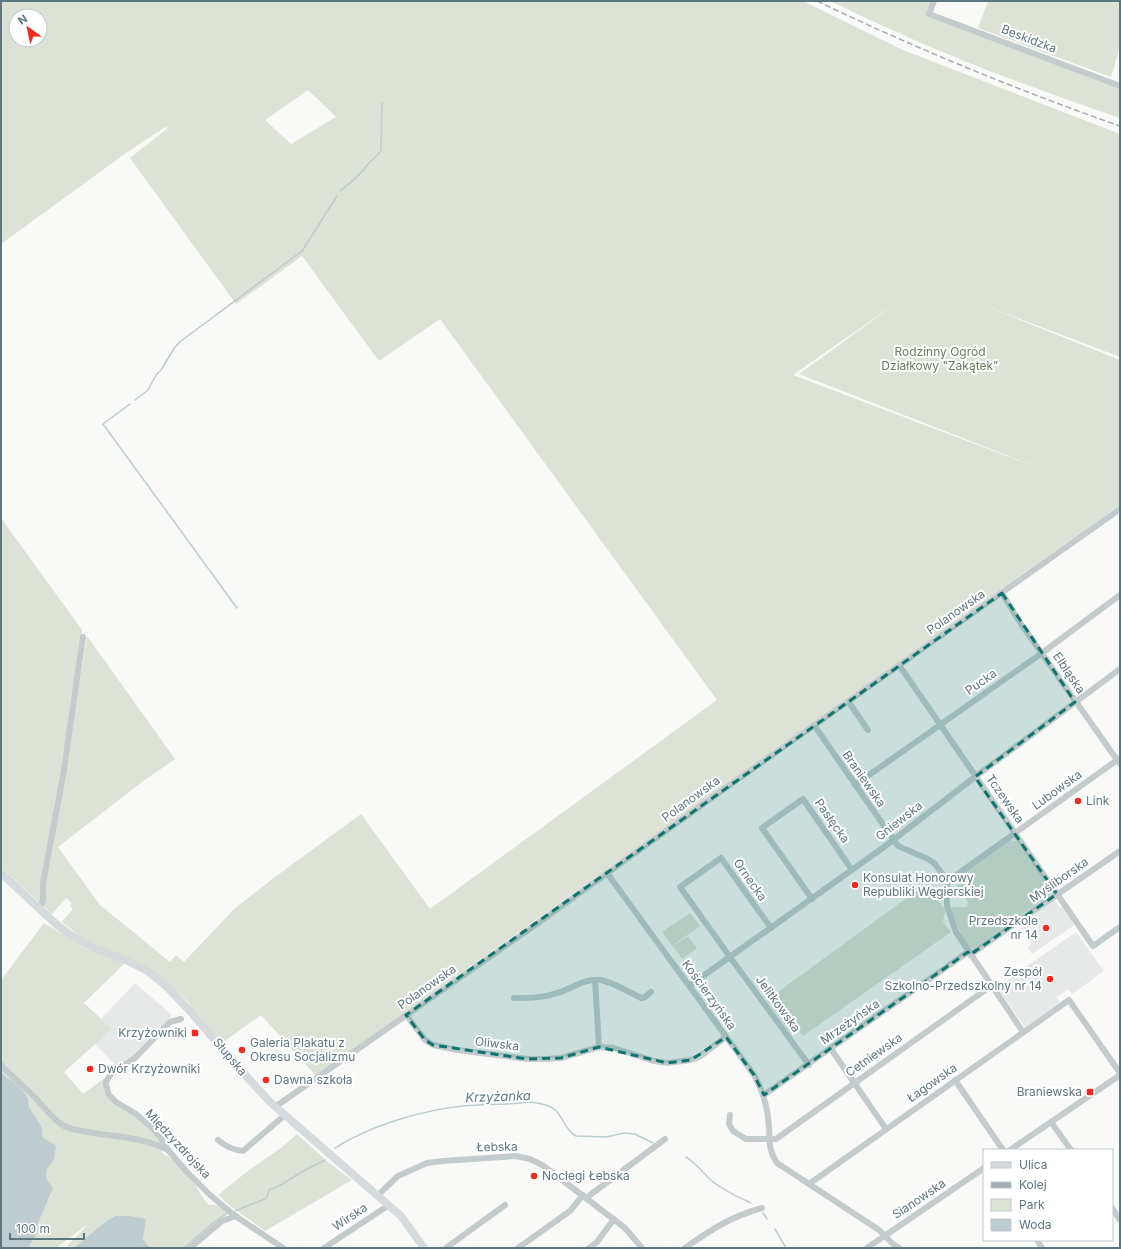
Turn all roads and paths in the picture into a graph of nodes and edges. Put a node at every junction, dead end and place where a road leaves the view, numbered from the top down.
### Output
1 (934, 1) edge
2 (1120, 86) edge
3 (1120, 509) edge
4 (1002, 592) junction
5 (1120, 595) edge
6 (83, 637) dead end
7 (1042, 652) junction
8 (899, 665) junction
9 (1120, 669) edge
10 (848, 701) junction
11 (1075, 702) junction
12 (940, 724) junction
13 (814, 726) junction
14 (868, 730) dead end
15 (1119, 760) edge
16 (975, 777) junction
17 (855, 785) junction
18 (1016, 834) junction
19 (893, 840) junction
20 (1120, 850) edge
21 (852, 870) junction
22 (1, 873) edge
23 (607, 874) junction
24 (948, 882) junction
25 (1057, 894) junction
26 (812, 899) junction
27 (40, 908) junction
28 (1120, 927) edge
29 (771, 928) junction
30 (969, 953) junction
31 (730, 957) junction
32 (595, 980) junction
33 (689, 986) junction
34 (991, 986) junction
35 (651, 992) dead end
36 (514, 998) dead end
37 (406, 1015) junction
38 (181, 1019) dead end
39 (1023, 1032) junction
40 (726, 1037) junction
41 (599, 1047) junction
42 (831, 1049) junction
43 (1, 1065) edge
44 (809, 1065) junction
45 (1120, 1074) edge
46 (955, 1080) junction
47 (854, 1082) junction
48 (764, 1095) junction
49 (275, 1107) junction
50 (285, 1115) junction
51 (730, 1116) dead end
52 (1051, 1122) junction
53 (886, 1129) junction
54 (770, 1138) junction
55 (665, 1139) dead end
56 (218, 1140) dead end
57 (1002, 1149) edge
58 (1011, 1149) edge
59 (1070, 1149) edge
60 (168, 1150) junction
61 (983, 1169) edge
62 (809, 1184) junction
63 (378, 1195) junction
64 (585, 1197) junction
65 (389, 1204) junction
66 (505, 1205) dead end
67 (762, 1208) dead end
68 (1113, 1210) edge
69 (236, 1216) junction
70 (614, 1220) junction
71 (1120, 1220) edge
72 (885, 1236) junction
73 (190, 1248) edge
74 (283, 1248) edge
75 (324, 1248) edge
76 (424, 1248) edge
77 (446, 1248) edge
78 (518, 1248) edge
79 (589, 1248) edge
80 (642, 1248) edge
81 (685, 1248) edge
82 (867, 1248) edge
83 (900, 1248) edge

1 - 2 street, Beskidzka
3 - 4 street, Polanowska
4 - 7 street, Elbląska
4 - 8 street, Polanowska
5 - 7 street, Pucka
6 - 27 street
7 - 11 street, Elbląska
7 - 12 street, Pucka
8 - 10 street, Polanowska
8 - 12 street, Tczewska
9 - 11 street, Gniewska
10 - 13 street, Polanowska
10 - 14 street
11 - 15 street, Elbląska
11 - 16 street, Gniewska
12 - 16 street, Tczewska
12 - 17 street, Pucka
13 - 17 street, Braniewska
13 - 23 street, Polanowska
15 - 18 street, Lubowska
16 - 18 street, Tczewska
16 - 19 street, Gniewska
17 - 19 street, Braniewska
18 - 24 street, Lubowska
18 - 25 street, Tczewska
19 - 21 street, Gniewska
19 - 24 street, Braniewska
20 - 25 street, Myśliborska
21 - 26 street, Gniewska
21 - 26 street, Pasłęcka
22 - 27 street, Słupska
23 - 33 street, Kościerzyńska
23 - 37 street, Polanowska
24 - 30 street
25 - 28 street, Tczewska
25 - 30 street, Myśliborska
26 - 29 street, Gniewska
27 - 49 street, Słupska
29 - 31 street, Gniewska
29 - 31 street, Ornecka
30 - 34 street
30 - 42 street, Mrzeżyńska
31 - 33 street, Gniewska
31 - 44 street, Jelitkowska
32 - 35 street
32 - 36 street
32 - 41 street
33 - 40 street, Kościerzyńska
34 - 39 street
34 - 47 street, Cetniewska
37 - 41 street, Oliwska
37 - 49 street, Polanowska
38 - 60 street, Międzyzdrojska
39 - 45 street, Łagowska
39 - 46 street, Łagowska
40 - 41 street, Oliwska
40 - 48 street, Kościerzyńska
42 - 44 street, Mrzeżyńska
42 - 47 street
43 - 60 street
44 - 48 street, Mrzeżyńska
45 - 52 street
46 - 53 street, Łagowska
46 - 57 street
47 - 53 street
47 - 54 street, Cetniewska
48 - 54 street, Kościerzyńska
49 - 50 street, Słupska
50 - 56 street
50 - 63 street, Słupska
51 - 54 street
52 - 58 street
52 - 59 street
53 - 62 street, Łagowska
54 - 62 street, Kościerzyńska
55 - 64 street
60 - 69 street, Międzyzdrojska
61 - 72 street, Sianowska
62 - 72 street, Kościerzyńska
63 - 64 street, Łebska
63 - 65 street, Słupska
64 - 70 street, Łebska
64 - 78 street
65 - 75 street, Wirska
65 - 76 street, Słupska
66 - 77 street
67 - 81 street
68 - 71 street
69 - 73 street
69 - 74 street, Międzyzdrojska
70 - 79 street
70 - 80 street, Łebska
72 - 82 street, Sianowska
72 - 83 street, Kościerzyńska

